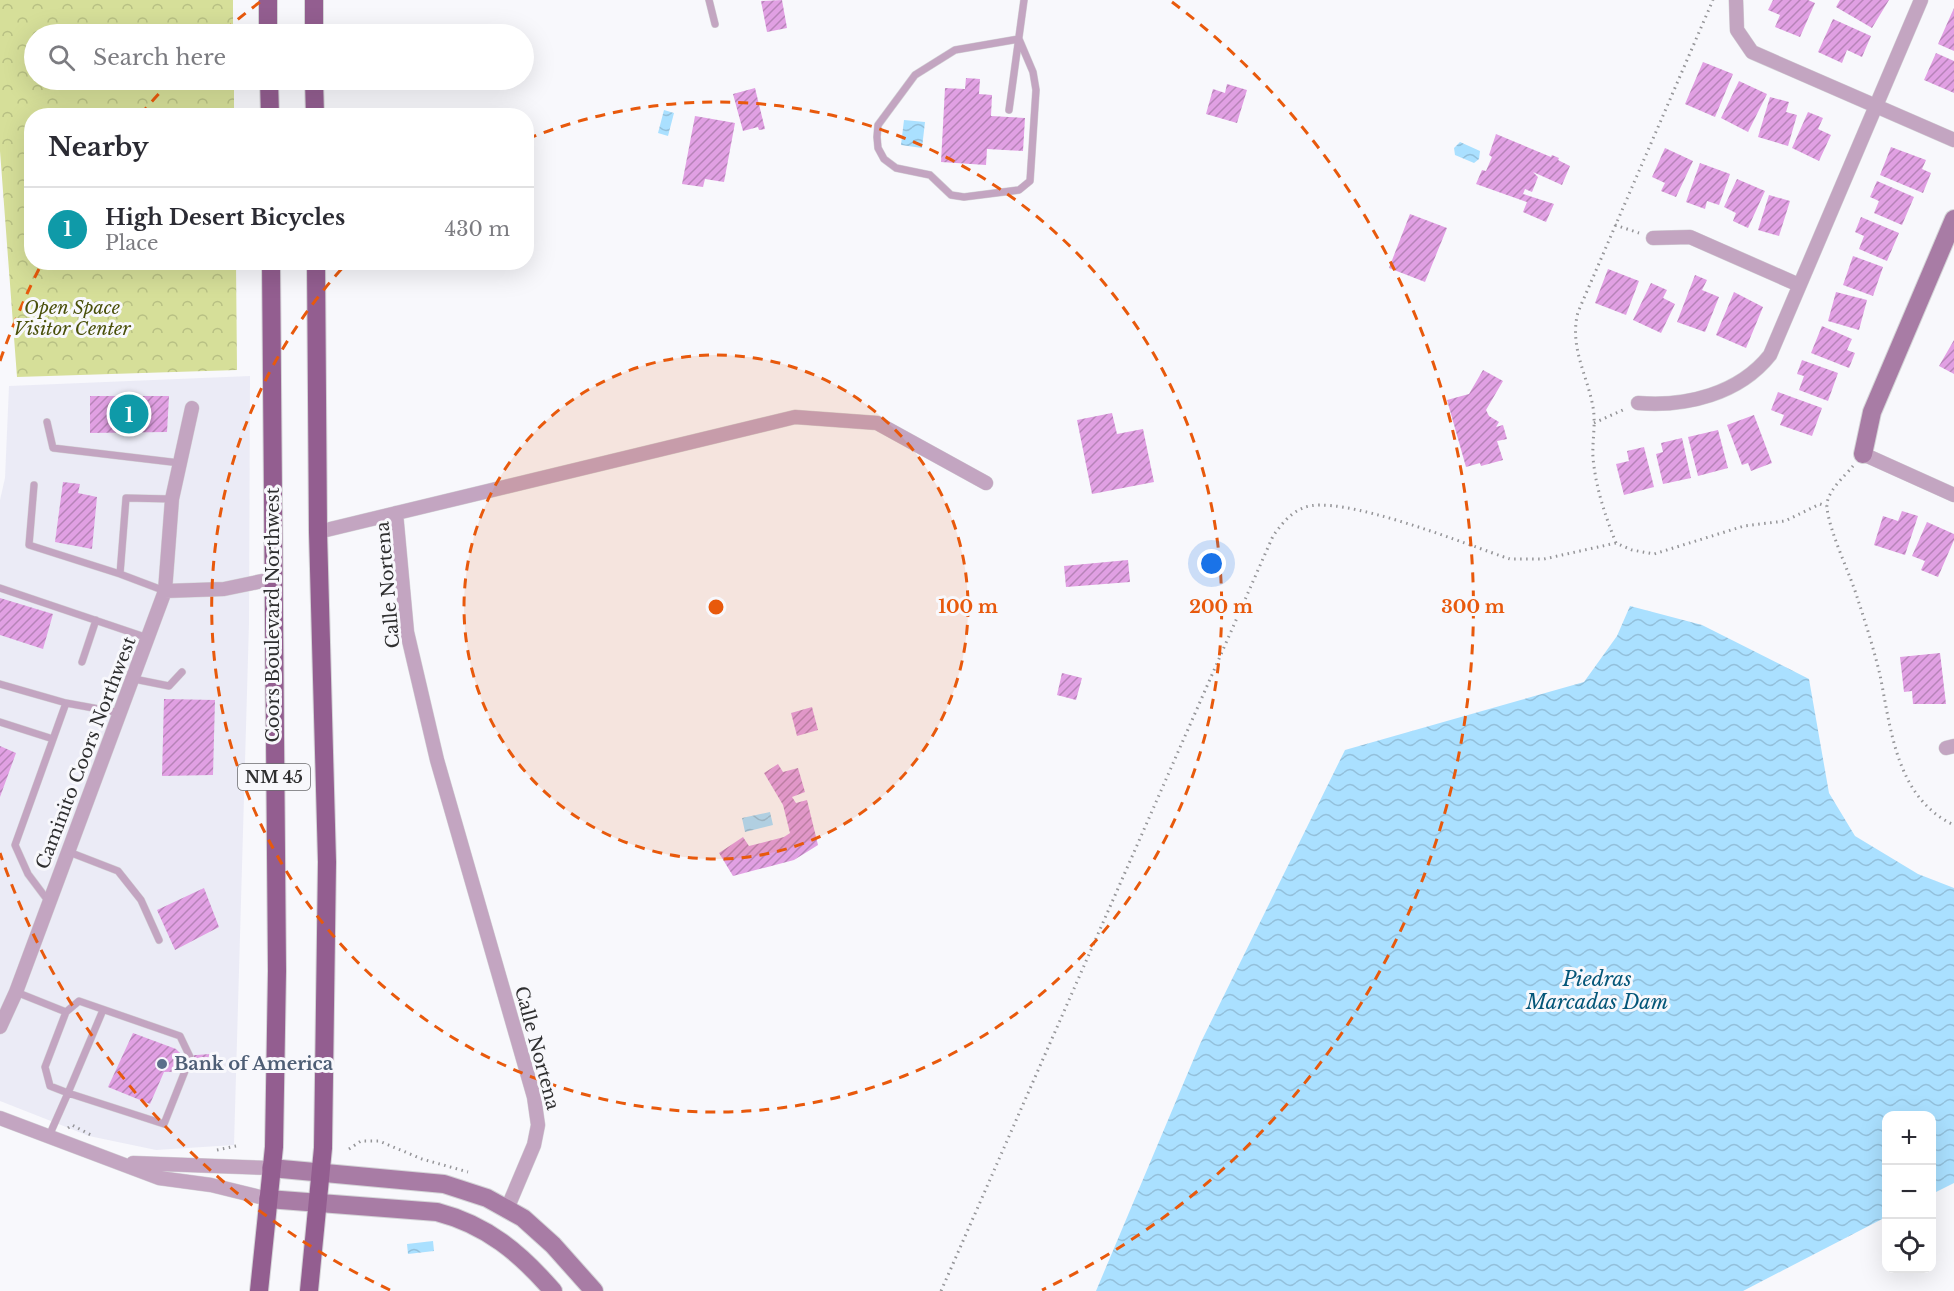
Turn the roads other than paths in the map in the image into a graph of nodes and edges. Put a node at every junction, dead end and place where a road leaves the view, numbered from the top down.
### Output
1 (268, 0) edge
2 (314, 0) edge
3 (709, 0) edge
4 (1024, 0) edge
5 (1736, 0) edge
6 (1921, 0) edge
7 (268, 24) edge
8 (314, 24) edge
9 (715, 24) dead end
10 (1019, 39) junction
11 (269, 90) edge
12 (314, 90) edge
13 (1876, 107) junction
14 (270, 108) edge
15 (315, 108) edge
16 (1009, 110) dead end
17 (1954, 140) edge
18 (1954, 219) edge
19 (1653, 238) road end
20 (271, 270) edge
21 (316, 270) edge
22 (1799, 285) junction
23 (1638, 403) road end
24 (192, 408) dead end
25 (47, 422) dead end
26 (1863, 454) joint
27 (180, 464) junction
28 (986, 483) dead end
29 (34, 485) dead end
30 (1954, 495) edge
31 (172, 499) junction
32 (396, 513) junction
33 (318, 532) junction
34 (120, 574) junction
35 (272, 579) junction
36 (0, 588) edge
37 (165, 591) junction
38 (96, 620) junction
39 (148, 638) junction
40 (82, 662) dead end
41 (182, 672) dead end
42 (134, 679) junction
43 (0, 684) edge
44 (66, 703) junction
45 (122, 713) junction
46 (0, 722) edge
47 (53, 739) junction
48 (69, 852) junction
49 (49, 902) junction
50 (159, 940) dead end
51 (16, 992) junction
52 (103, 1010) junction
53 (66, 1012) junction
54 (0, 1027) edge
55 (190, 1057) dead end
56 (185, 1071) dead end
57 (68, 1093) junction
58 (0, 1118) edge
59 (51, 1137) junction
60 (125, 1163) junction
61 (271, 1167) junction
62 (321, 1173) junction
63 (268, 1199) junction
64 (319, 1204) junction
65 (507, 1209) junction
66 (259, 1291) edge
67 (309, 1291) edge
68 (553, 1291) edge
69 (594, 1291) edge

1 - 7 main road
2 - 8 main road
3 - 9 lane
4 - 10 lane
5 - 13 street
6 - 13 street
10 - 10 lane
10 - 16 lane
11 - 14 main road
12 - 15 main road
13 - 17 street
13 - 22 street
18 - 26 street
19 - 22 street
20 - 35 main road, Coors Boulevard Northwest / NM 45
21 - 33 main road, NM 45
22 - 23 street
24 - 27 street, Caminito Coors Northwest
25 - 27 lane
26 - 30 street
27 - 31 street, Caminito Coors Northwest
28 - 32 street, Calle Nortena
29 - 34 lane
31 - 34 lane
31 - 37 street, Caminito Coors Northwest
32 - 33 street
32 - 65 street, Calle Nortena
33 - 62 main road, NM 45
34 - 37 lane
35 - 37 street
35 - 61 main road, Coors Boulevard Northwest / NM 45
36 - 38 lane
37 - 39 street, Caminito Coors Northwest
38 - 39 lane
38 - 40 lane
39 - 42 street, Caminito Coors Northwest
41 - 42 lane
42 - 45 street, Caminito Coors Northwest
43 - 44 lane
44 - 45 lane
44 - 47 lane
45 - 48 street, Caminito Coors Northwest
46 - 47 lane
47 - 49 lane
48 - 49 street, Caminito Coors Northwest
48 - 50 lane
49 - 51 street, Caminito Coors Northwest
51 - 53 lane
51 - 54 street, Caminito Coors Northwest
52 - 53 lane
52 - 55 lane
52 - 57 lane
53 - 57 lane
56 - 57 lane
57 - 59 lane
58 - 59 street
59 - 60 street
60 - 61 street
60 - 63 street
61 - 62 street
61 - 63 main road, Coors Boulevard Northwest / NM 45
62 - 64 main road, NM 45
62 - 65 street
63 - 64 street
63 - 66 main road, Coors Boulevard Northwest / NM 45
64 - 67 main road, NM 45
64 - 68 street
65 - 69 street

